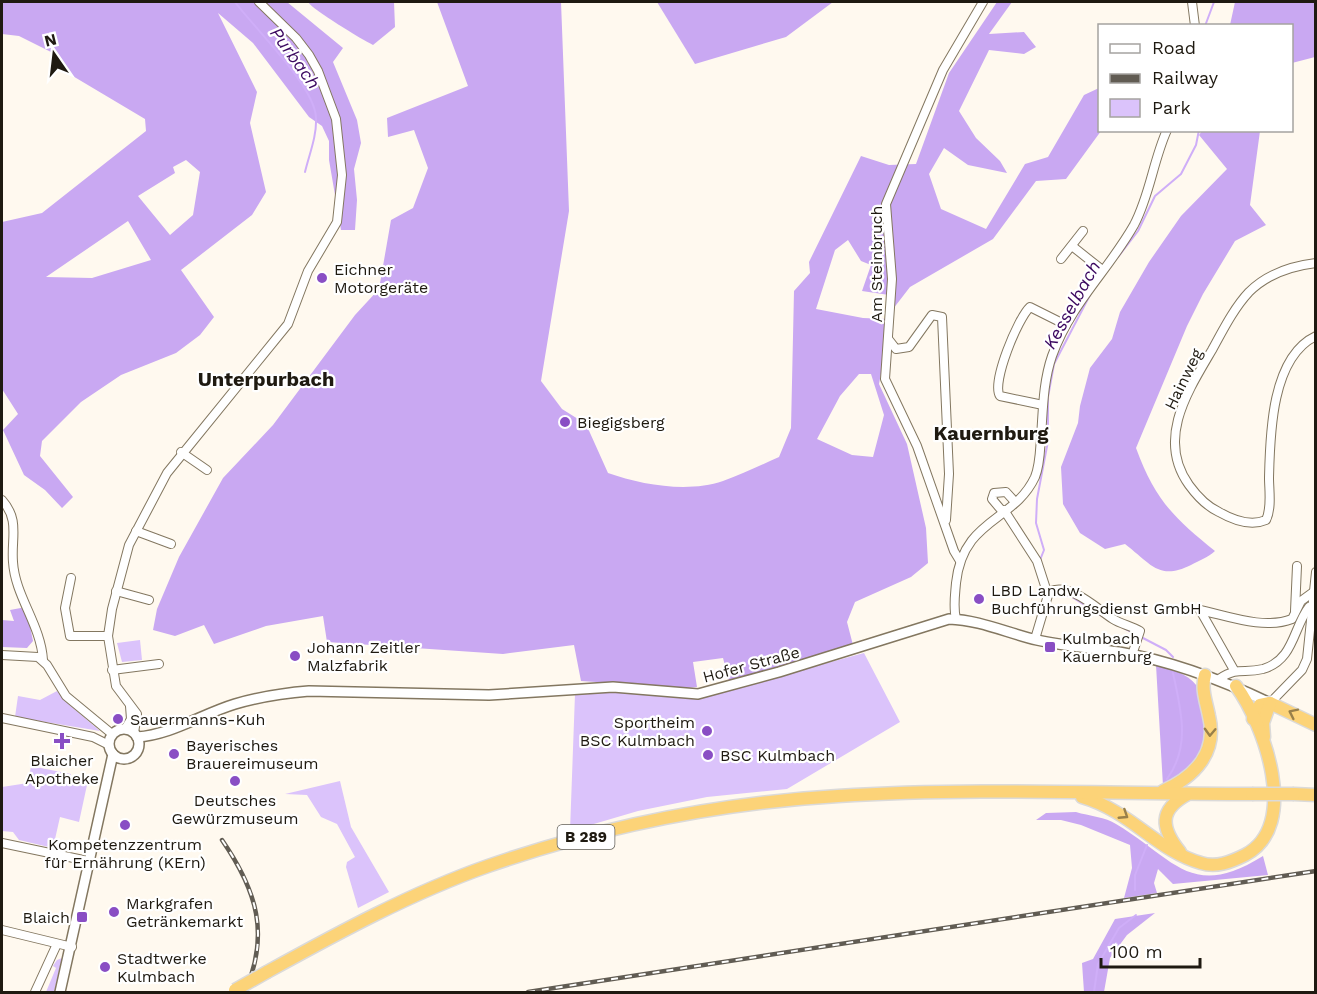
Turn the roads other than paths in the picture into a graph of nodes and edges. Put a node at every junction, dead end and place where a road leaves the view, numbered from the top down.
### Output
1 (259, 2) edge
2 (983, 2) edge
3 (1192, 2) edge
4 (1195, 24) edge
5 (1166, 132) edge
6 (1083, 231) dead end
7 (1072, 246) junction
8 (1061, 259) dead end
9 (1316, 263) edge
10 (1101, 269) junction
11 (1066, 325) junction
12 (1316, 336) edge
13 (889, 339) junction
14 (1043, 405) junction
15 (181, 452) junction
16 (207, 470) dead end
17 (2, 500) edge
18 (1015, 502) junction
19 (1004, 511) junction
20 (992, 520) junction
21 (945, 521) junction
22 (1012, 525) junction
23 (136, 531) junction
24 (171, 544) dead end
25 (960, 561) junction
26 (1297, 566) dead end
27 (1316, 572) edge
28 (71, 578) dead end
29 (116, 591) junction
30 (1050, 592) junction
31 (1312, 593) junction
32 (149, 600) dead end
33 (1311, 606) junction
34 (1294, 615) junction
35 (956, 619) junction
36 (108, 636) junction
37 (1035, 639) junction
38 (2, 655) edge
39 (1132, 655) junction
40 (42, 660) junction
41 (159, 664) dead end
42 (112, 670) junction
43 (1233, 670) junction
44 (1205, 675) junction
45 (1219, 679) junction
46 (1236, 686) junction
47 (1270, 703) junction
48 (2, 718) edge
49 (1253, 719) junction
50 (1316, 725) edge
51 (133, 736) junction
52 (111, 743) junction
53 (1266, 750) junction
54 (124, 759) junction
55 (110, 774) junction
56 (1070, 793) junction
57 (1159, 793) junction
58 (1188, 794) junction
59 (1316, 795) edge
60 (2, 843) edge
61 (1184, 858) junction
62 (88, 861) junction
63 (2, 930) edge
64 (57, 944) junction
65 (72, 946) junction
66 (233, 991) edge
67 (35, 993) edge
68 (60, 993) edge

1 - 15 street
2 - 13 street, Am Steinbruch
3 - 4 street
5 - 10 street
6 - 7 street
7 - 8 street
7 - 10 street
9 - 12 street, Hainweg
10 - 11 street
11 - 14 street
11 - 14 street
13 - 21 street, Am Steinbruch
13 - 21 street, Am Steinbruch
14 - 18 street
15 - 16 street
15 - 23 street
17 - 40 street
18 - 19 street
18 - 19 street
19 - 20 street
19 - 22 street
20 - 22 street
20 - 25 street
21 - 25 street, Am Steinbruch
22 - 30 street
23 - 24 street
23 - 29 street
25 - 35 street
26 - 34 street
27 - 31 street
28 - 36 street
29 - 32 street
29 - 36 street
30 - 37 street
30 - 39 street
31 - 33 street
31 - 34 street
33 - 43 street
33 - 47 street
34 - 43 street
35 - 37 street, Hofer Straße
35 - 51 street, Hofer Straße
36 - 42 street
37 - 39 street, Hofer Straße
38 - 40 street
39 - 44 street, Hofer Straße
40 - 52 street
41 - 42 street
42 - 51 street
43 - 45 street
44 - 45 street, Hofer Straße
44 -> 57 highway
45 - 46 street, Hofer Straße
46 - 47 street, Hofer Straße
46 - 49 highway
47 - 49 highway
50 -> 47 highway
47 - 53 highway
48 - 52 street
49 - 53 highway
51 - 52 street, Hofer Straße
51 - 54 street
52 - 54 street
52 - 55 street
53 - 61 highway
54 - 55 street
55 - 62 street
56 - 57 highway, B 289
56 -> 61 highway
56 - 66 highway, B 289, bridge
57 - 58 highway, B 289
58 - 59 highway, B 289, bridge
58 - 61 highway
60 - 62 street
62 - 65 street
63 - 64 street
64 - 65 street
64 - 67 street
65 - 68 street

